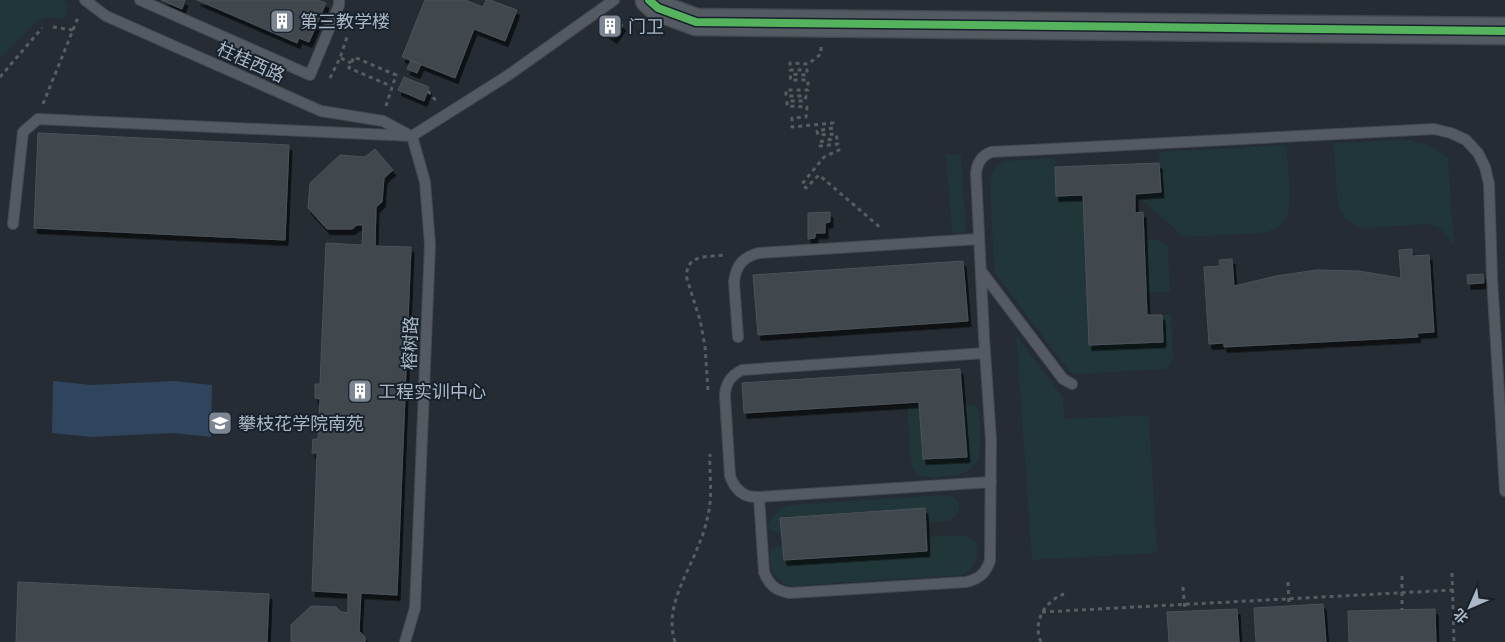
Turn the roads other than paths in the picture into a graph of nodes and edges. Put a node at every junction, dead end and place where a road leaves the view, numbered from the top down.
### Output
1 (85, 0) edge
2 (140, 0) edge
3 (339, 0) edge
4 (614, 0) edge
5 (650, 0) edge
6 (1505, 31) edge
7 (412, 136) junction
8 (13, 224) dead end
9 (979, 239) junction
10 (980, 270) junction
11 (738, 337) dead end
12 (985, 353) junction
13 (1072, 384) dead end
14 (991, 482) junction
15 (1505, 491) edge
16 (759, 497) junction
17 (405, 642) edge

1 - 7 lane, 柱桂西路
2 - 3 lane
4 - 7 lane
5 - 6 street
7 - 8 lane
7 - 17 lane, 榕树路
9 - 10 lane
9 - 11 lane
9 - 15 lane
10 - 12 lane
10 - 13 lane
12 - 14 lane
12 - 16 lane
14 - 16 lane
14 - 16 lane

